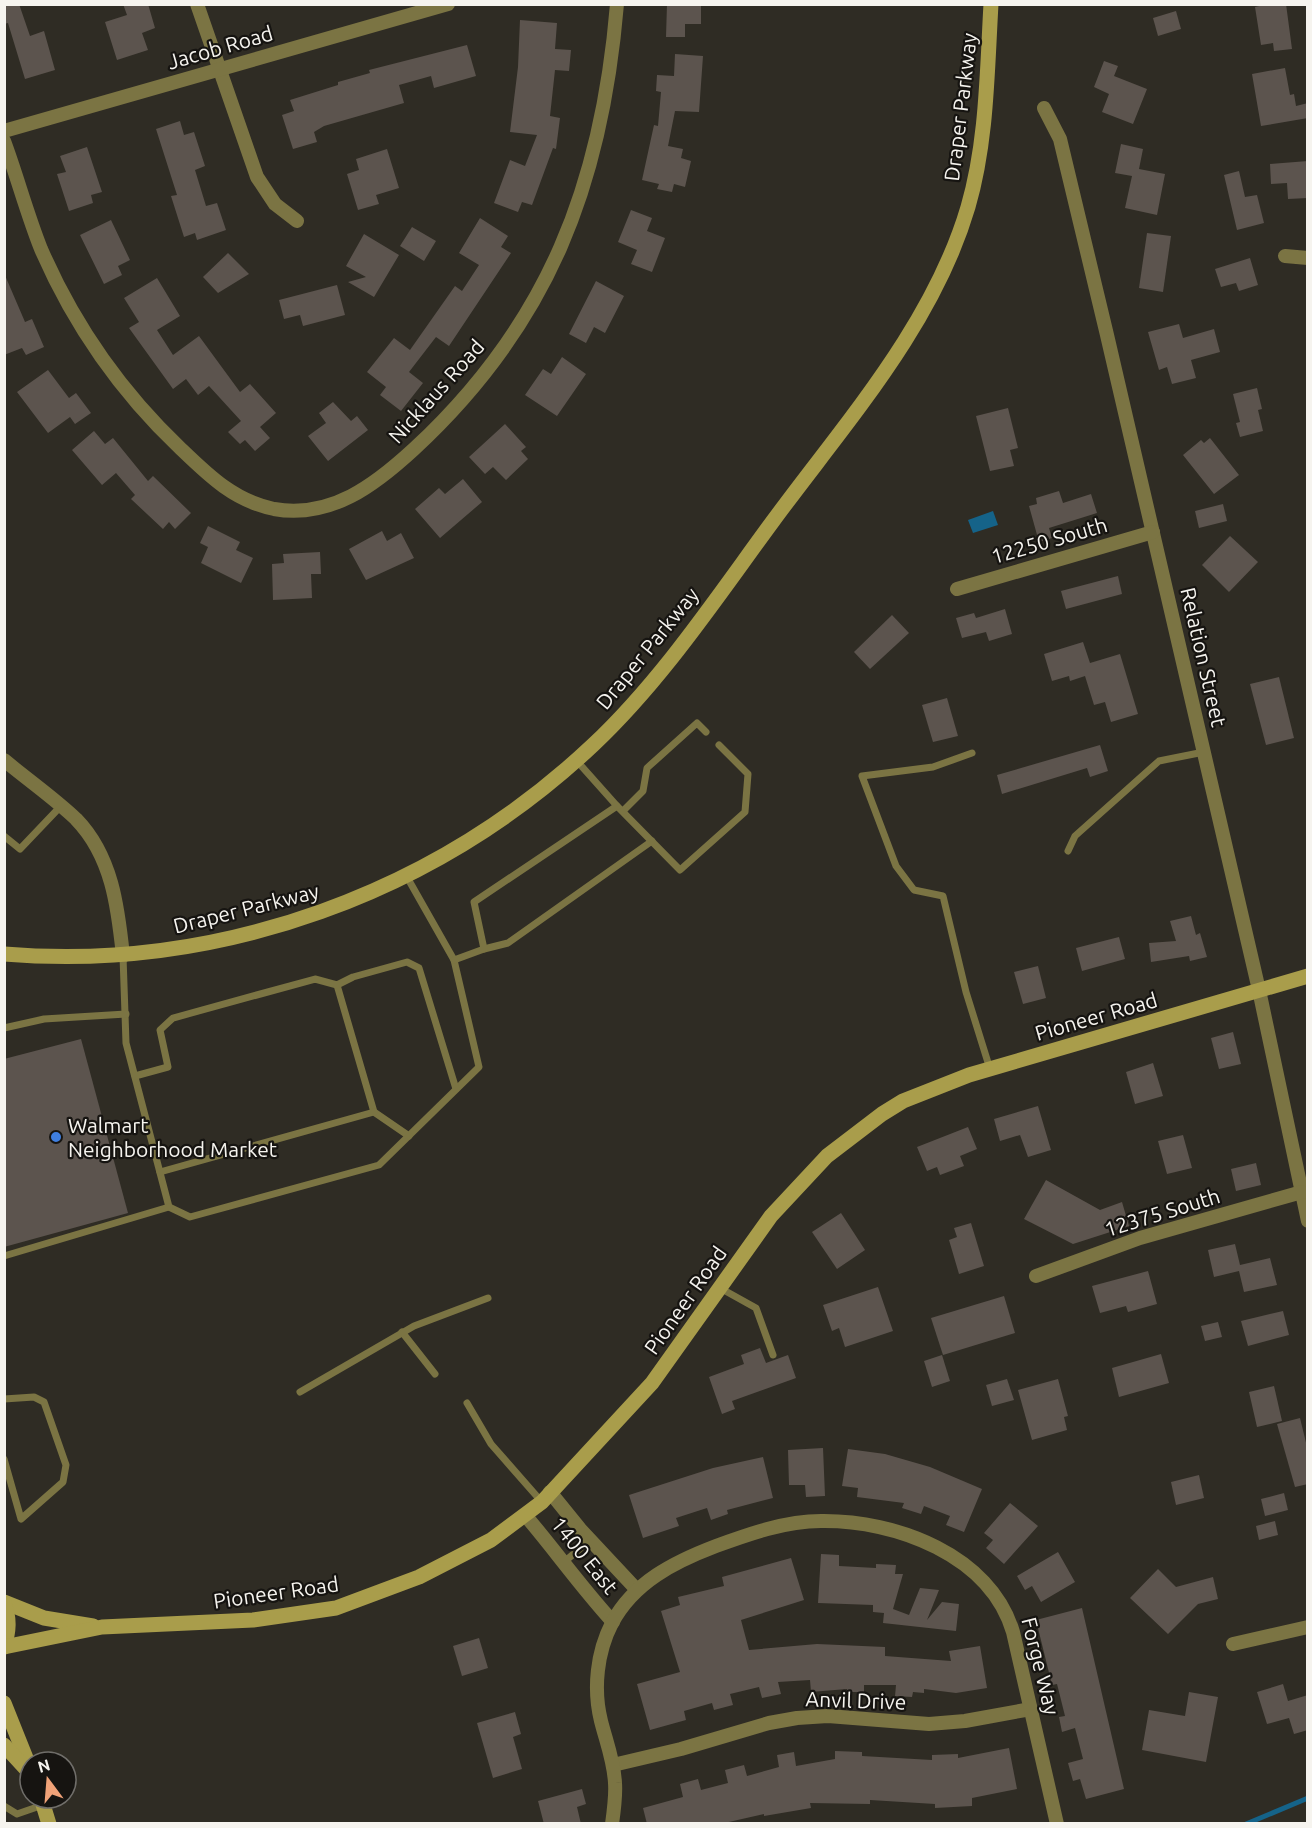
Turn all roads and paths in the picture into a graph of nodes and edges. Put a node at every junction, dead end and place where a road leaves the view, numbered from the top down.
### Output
1 (197, 4) edge
2 (448, 4) edge
3 (617, 4) edge
4 (991, 4) edge
5 (220, 69) junction
6 (1044, 108) dead end
7 (4, 131) edge
8 (4, 141) edge
9 (297, 221) dead end
10 (1285, 256) dead end
11 (1308, 258) edge
12 (1153, 532) junction
13 (957, 589) dead end
14 (706, 732) dead end
15 (719, 745) dead end
16 (1204, 752) junction
17 (972, 753) dead end
18 (4, 760) edge
19 (576, 760) junction
20 (60, 807) junction
21 (620, 809) junction
22 (4, 836) edge
23 (652, 841) junction
24 (1068, 851) dead end
25 (407, 877) junction
26 (484, 949) junction
27 (4, 954) edge
28 (123, 956) junction
29 (454, 960) junction
30 (1308, 976) edge
31 (337, 985) junction
32 (1259, 990) junction
33 (126, 1014) junction
34 (4, 1028) edge
35 (990, 1069) junction
36 (135, 1076) junction
37 (456, 1089) junction
38 (374, 1112) junction
39 (409, 1136) junction
40 (160, 1172) junction
41 (1302, 1192) junction
42 (169, 1207) junction
43 (1308, 1221) edge
44 (4, 1256) edge
45 (1036, 1276) dead end
46 (720, 1288) junction
47 (488, 1298) dead end
48 (402, 1332) junction
49 (773, 1355) dead end
50 (435, 1374) dead end
51 (300, 1392) dead end
52 (4, 1399) edge
53 (467, 1404) dead end
54 (4, 1459) edge
55 (546, 1497) junction
56 (525, 1515) junction
57 (591, 1539) junction
58 (563, 1563) junction
59 (637, 1590) junction
60 (4, 1602) edge
61 (613, 1622) junction
62 (102, 1627) junction
63 (1308, 1628) edge
64 (1233, 1644) dead end
65 (4, 1647) edge
66 (4, 1703) edge
67 (1031, 1708) junction
68 (4, 1745) edge
69 (23, 1750) edge
70 (18, 1761) edge
71 (613, 1765) junction
72 (4, 1806) edge
73 (25, 1810) edge
74 (612, 1824) edge
75 (1057, 1824) edge

1 - 5 street
2 - 5 street, Jacob Road
3 - 8 street, Nicklaus Road
4 - 19 main road, Draper Parkway
5 - 7 street, Jacob Road
5 - 9 street
6 - 12 street, Relation Street
10 - 11 street
12 - 13 street, 12250 South
12 - 16 street, Relation Street
14 - 21 lane
15 - 23 lane
16 - 24 lane
16 - 32 street, Relation Street
17 - 35 lane
18 - 20 street
19 - 21 lane
19 - 25 main road, Draper Parkway
20 - 22 lane
20 - 28 street
21 - 23 lane
21 - 26 lane
23 - 26 lane
25 - 28 main road, Draper Parkway
25 - 29 lane
26 - 29 lane
27 - 28 main road, Draper Parkway
28 - 33 lane
29 - 37 lane
30 - 32 main road, Pioneer Road
31 - 36 lane
31 - 37 lane
31 - 38 lane
32 - 35 main road, Pioneer Road
32 - 41 street, Relation Street
33 - 34 lane
33 - 36 lane
35 - 46 main road, Pioneer Road
36 - 40 lane
37 - 39 lane
38 - 39 lane
38 - 40 lane
39 - 42 lane
40 - 42 lane
41 - 43 street, Relation Street
41 - 45 street, 12375 South
42 - 44 lane
46 - 49 lane
46 - 55 main road, Pioneer Road
47 - 48 lane
48 - 50 lane
48 - 51 lane
52 - 54 lane
53 - 55 lane
55 - 56 main road, Pioneer Road
55 - 57 street, 1400 East
56 - 58 street, 1400 East
56 - 62 main road, Pioneer Road
57 - 58 lane
57 - 59 street, 1400 East
58 - 61 street, 1400 East
59 - 61 street, Forge Way
59 - 67 street, Forge Way
60 - 62 main road, Pioneer Road
60 - 65 main road
61 - 71 street, Forge Way
62 - 65 main road, Pioneer Road
63 - 64 street
66 - 69 main road
67 - 71 street, Anvil Drive
67 - 75 street, Forge Way
68 - 70 main road
71 - 74 street, Forge Way
72 - 73 lane

